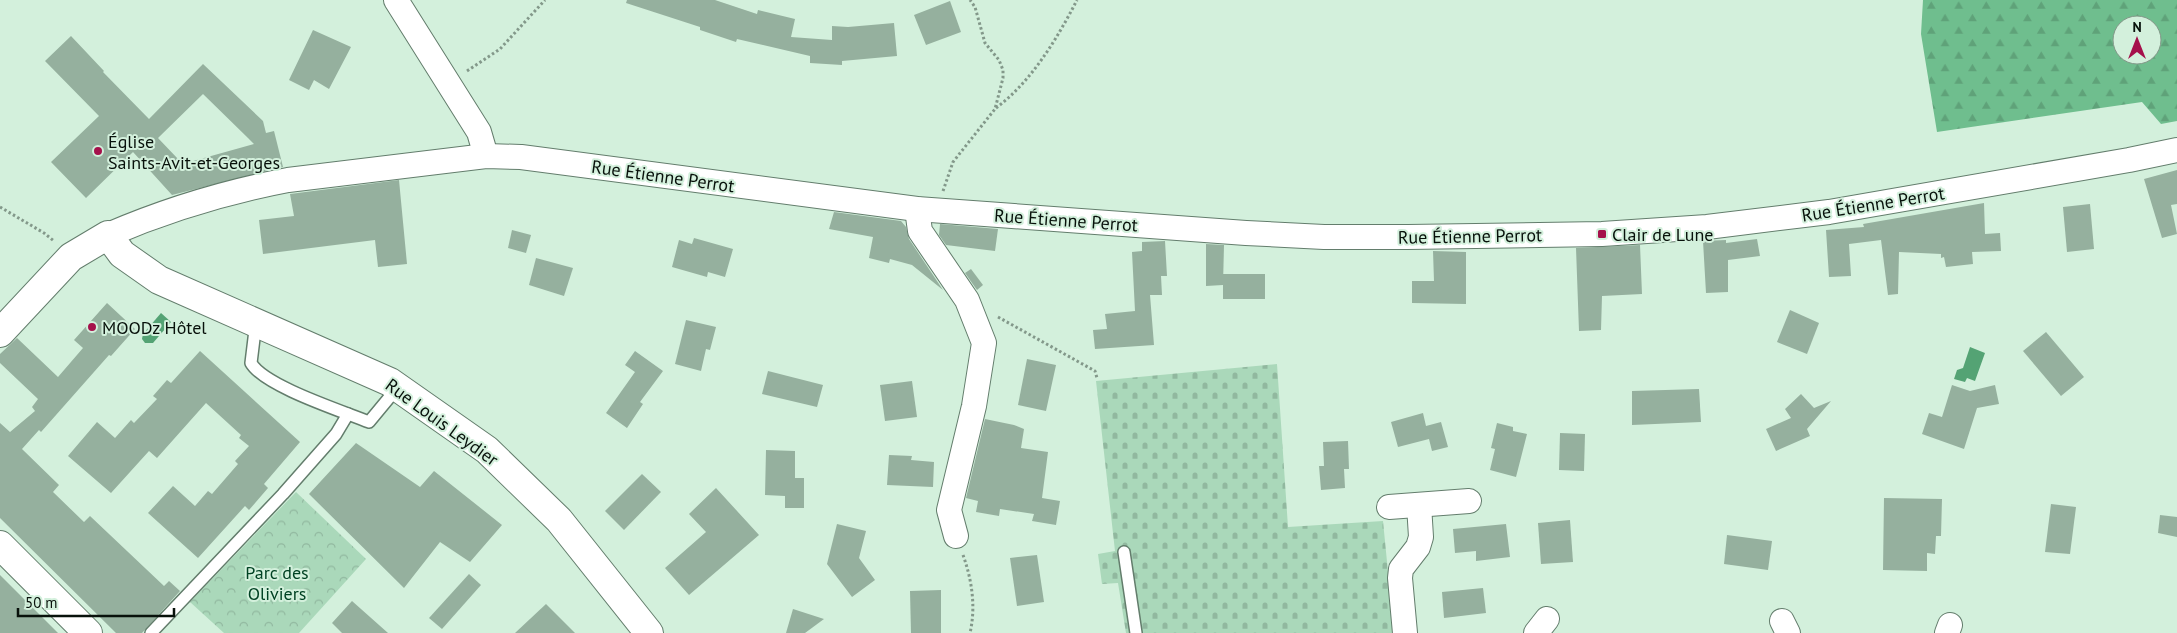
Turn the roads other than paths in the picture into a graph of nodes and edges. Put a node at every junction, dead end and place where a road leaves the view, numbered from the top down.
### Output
1 (396, 0) edge
2 (2177, 150) edge
3 (486, 156) junction
4 (927, 209) junction
5 (108, 235) junction
6 (256, 322) junction
7 (0, 333) edge
8 (398, 387) junction
9 (348, 414) junction
10 (1468, 501) dead end
11 (1419, 505) junction
12 (1389, 507) dead end
13 (956, 536) road end
14 (0, 545) edge
15 (1124, 552) dead end
16 (88, 633) edge
17 (152, 633) edge
18 (649, 633) edge
19 (1136, 633) edge
20 (1405, 633) edge

1 - 3 street
2 - 4 street, Rue Étienne Perrot
3 - 4 street, Rue Étienne Perrot
3 - 5 street, Rue Étienne Perrot
4 - 13 street
5 - 6 street, Rue Louis Leydier
5 - 7 street, Rue Étienne Perrot
6 - 8 street, Rue Louis Leydier
6 - 9 lane
8 - 9 lane
8 - 18 street, Rue Louis Leydier
9 - 17 lane
10 - 11 street
11 - 12 street
11 - 20 street
14 - 16 street
15 - 19 lane

